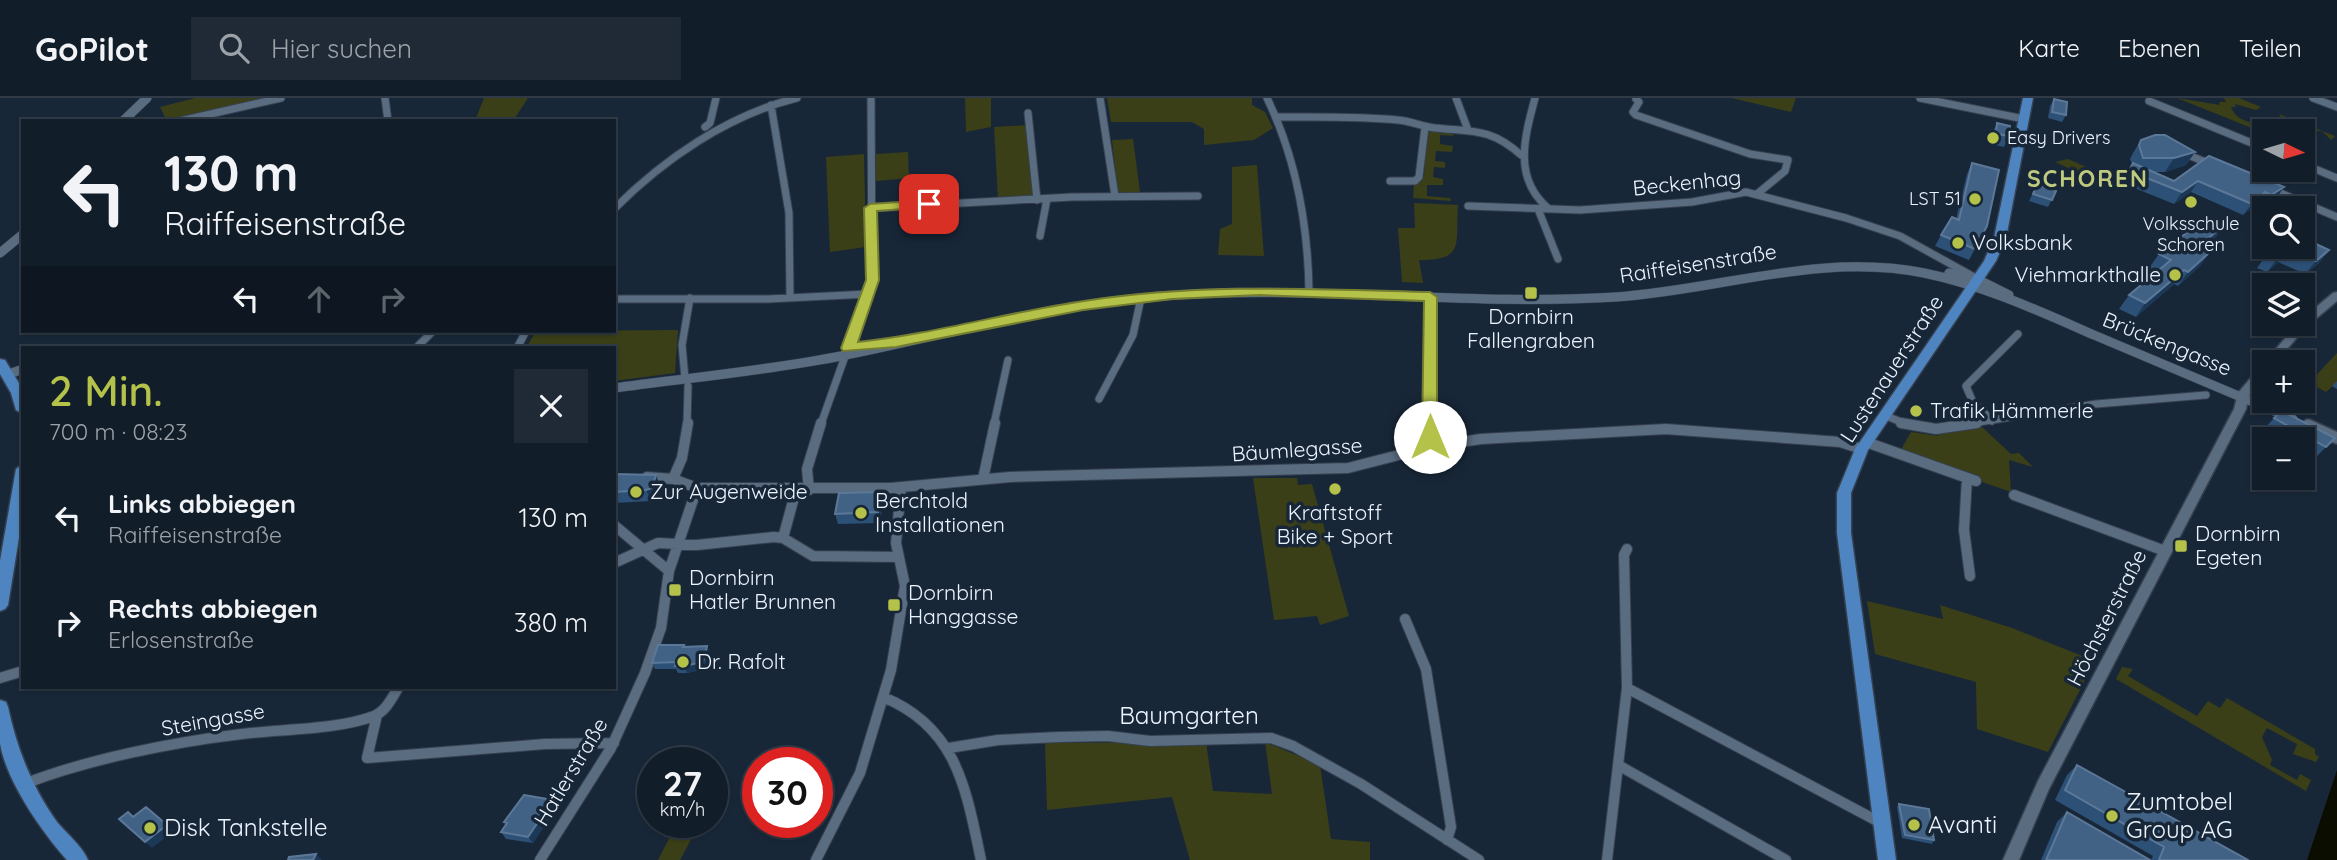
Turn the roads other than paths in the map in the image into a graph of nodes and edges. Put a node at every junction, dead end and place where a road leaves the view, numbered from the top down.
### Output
1 (148, 98) edge
2 (281, 98) edge
3 (385, 98) edge
4 (716, 98) edge
5 (797, 98) edge
6 (871, 98) edge
7 (1101, 98) edge
8 (1267, 98) edge
9 (1456, 98) edge
10 (1535, 98) edge
11 (1635, 98) edge
12 (1920, 98) edge
13 (2028, 98) edge
14 (2312, 98) edge
15 (2149, 101) dead end
16 (771, 105) junction
17 (2337, 107) edge
18 (1028, 113) dead end
19 (1278, 117) junction
20 (125, 119) edge
21 (189, 119) edge
22 (388, 119) edge
23 (2024, 119) junction
24 (705, 127) dead end
25 (1425, 127) junction
26 (1468, 130) junction
27 (2252, 143) edge
28 (2178, 151) edge
29 (1521, 155) junction
30 (2315, 169) edge
31 (2225, 170) edge
32 (2337, 178) edge
33 (1390, 181) dead end
34 (2260, 185) edge
35 (1757, 194) junction
36 (1115, 196) junction
37 (1198, 196) dead end
38 (1047, 199) junction
39 (1037, 200) junction
40 (1468, 206) dead end
41 (616, 207) edge
42 (870, 208) junction
43 (1538, 209) junction
44 (1549, 209) junction
45 (2337, 217) edge
46 (21, 236) edge
47 (1040, 236) dead end
48 (0, 253) edge
49 (1558, 259) dead end
50 (1975, 283) junction
51 (1309, 292) junction
52 (868, 294) junction
53 (2337, 295) edge
54 (790, 296) junction
55 (1430, 297) junction
56 (690, 298) junction
57 (1141, 298) junction
58 (616, 299) edge
59 (431, 333) edge
60 (2018, 334) dead end
61 (418, 346) edge
62 (2280, 350) edge
63 (847, 351) junction
64 (1008, 360) dead end
65 (4, 369) edge
66 (686, 383) junction
67 (2252, 384) edge
68 (616, 388) edge
69 (2206, 395) dead end
70 (2242, 396) junction
71 (1099, 399) dead end
72 (21, 406) edge
73 (1884, 415) junction
74 (1992, 421) junction
75 (2337, 438) edge
76 (1864, 445) junction
77 (1434, 446) junction
78 (634, 476) edge
79 (673, 479) junction
80 (983, 479) junction
81 (21, 481) edge
82 (901, 487) junction
83 (697, 488) junction
84 (796, 490) junction
85 (809, 490) junction
86 (2014, 495) dead end
87 (616, 527) edge
88 (783, 538) junction
89 (679, 543) junction
90 (1627, 550) dead end
91 (644, 551) junction
92 (2165, 551) junction
93 (899, 557) junction
94 (616, 562) edge
95 (669, 571) junction
96 (1970, 576) dead end
97 (0, 605) edge
98 (1405, 619) dead end
99 (21, 672) edge
100 (0, 678) edge
101 (1627, 688) junction
102 (397, 689) edge
103 (883, 697) junction
104 (0, 707) edge
105 (377, 715) junction
106 (614, 743) junction
107 (949, 748) junction
108 (1618, 765) junction
109 (24, 784) junction
110 (1881, 823) junction
111 (1447, 840) junction
112 (79, 860) edge
113 (540, 860) edge
114 (816, 860) edge
115 (981, 860) edge
116 (1479, 860) edge
117 (1607, 860) edge
118 (1786, 860) edge
119 (1886, 860) edge
120 (2011, 860) edge

1 - 20 street
2 - 21 street
3 - 22 street
4 - 24 street
5 - 16 street
6 - 42 street
7 - 36 street
8 - 19 street
9 - 26 street
10 - 29 street
11 - 35 street
12 - 23 street
13 - 23 main road, Lustenauerstraße
14 - 17 street
15 - 27 street
16 - 41 street
16 - 54 street
18 - 39 street
19 - 25 street
19 - 51 street
23 - 50 main road, Lustenauerstraße
25 - 26 street
25 - 33 street
26 - 29 street
28 - 31 street
29 - 44 street
30 - 32 street
34 - 45 street
35 - 44 street, Beckenhag
35 - 50 street, Beckenhag
36 - 37 street
36 - 38 street
38 - 39 street
38 - 47 street
39 - 42 street
40 - 43 street, Beckenhag
42 - 52 street
43 - 44 street, Beckenhag
43 - 49 street
46 - 48 street
50 - 55 street, Raiffeisenstraße
50 - 70 street, Brückengasse
50 - 73 main road, Lustenauerstraße
51 - 55 street, Raiffeisenstraße
51 - 57 street, Raiffeisenstraße
52 - 54 street
52 - 63 street
53 - 62 main road
54 - 56 street
55 - 77 street
56 - 58 street
56 - 66 street
57 - 63 street, Raiffeisenstraße
57 - 71 street
59 - 61 street
60 - 74 street
63 - 66 street, Raiffeisenstraße
63 - 85 street
64 - 80 street
65 - 72 main road
66 - 68 street, Raiffeisenstraße
66 - 79 street
67 - 70 main road, Höchsterstraße
69 - 74 street
70 - 75 street, Brückengasse
70 - 92 main road, Höchsterstraße
73 - 74 street
73 - 76 main road, Lustenauerstraße
76 - 77 street, Bäumlegasse
76 - 96 street, Bäumlegasse
76 - 110 main road, Lustenauerstraße
77 - 80 street, Bäumlegasse
78 - 79 street, Bäumlegasse
79 - 83 street, Bäumlegasse
80 - 82 street, Bäumlegasse
81 - 97 main road
82 - 85 street, Bäumlegasse
82 - 93 street
83 - 84 street, Bäumlegasse
83 - 89 street, Hatlerstraße
84 - 85 street, Bäumlegasse
84 - 88 street
86 - 92 street
87 - 91 street
88 - 89 street
88 - 93 street
89 - 91 street
89 - 95 street, Hatlerstraße
90 - 101 street
91 - 94 street
91 - 95 street
92 - 120 main road, Höchsterstraße
93 - 103 street
95 - 106 street, Hatlerstraße
98 - 111 street
99 - 100 street
101 - 108 street
101 - 110 street
102 - 105 street
103 - 107 street
103 - 114 street
104 - 109 main road
105 - 106 street
105 - 109 street, Steingasse
106 - 113 street, Hatlerstraße
107 - 111 street, Baumgarten
107 - 115 street
108 - 117 street
108 - 118 street
109 - 112 main road
110 - 119 main road, Lustenauerstraße
111 - 116 street, Baumgarten

